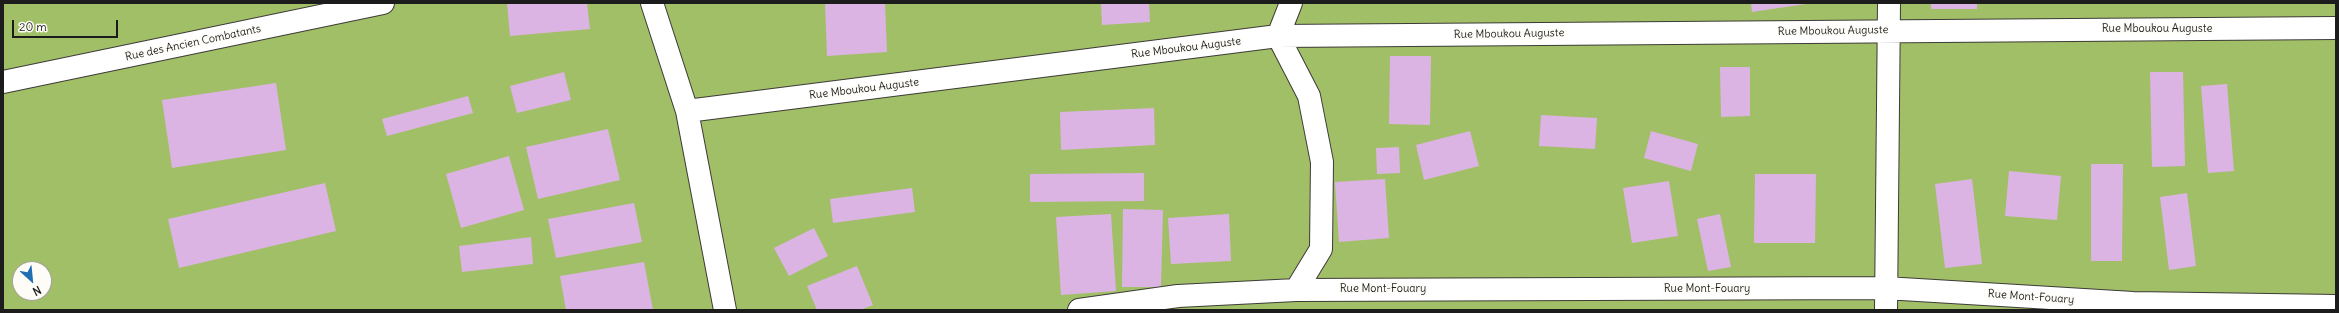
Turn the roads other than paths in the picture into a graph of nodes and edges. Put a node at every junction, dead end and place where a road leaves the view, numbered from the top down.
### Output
1 (383, 3) edge
2 (652, 3) edge
3 (1291, 3) edge
4 (1889, 3) edge
5 (2336, 28) edge
6 (1890, 30) junction
7 (1278, 36) junction
8 (3, 82) edge
9 (687, 111) junction
10 (1886, 288) junction
11 (1296, 290) junction
12 (2336, 306) edge
13 (725, 310) edge
14 (1079, 310) edge
15 (1886, 310) edge

1 - 8 street, Rue des Ancien Combatants
2 - 9 street
3 - 7 street
4 - 6 street
5 - 6 street, Rue Mboukou Auguste
6 - 7 street, Rue Mboukou Auguste
6 - 10 street
7 - 9 street, Rue Mboukou Auguste
7 - 11 street
9 - 13 street
10 - 11 street, Rue Mont-Fouary
10 - 12 street, Rue Mont-Fouary
10 - 15 street
11 - 14 street, Rue Mont-Fouary

